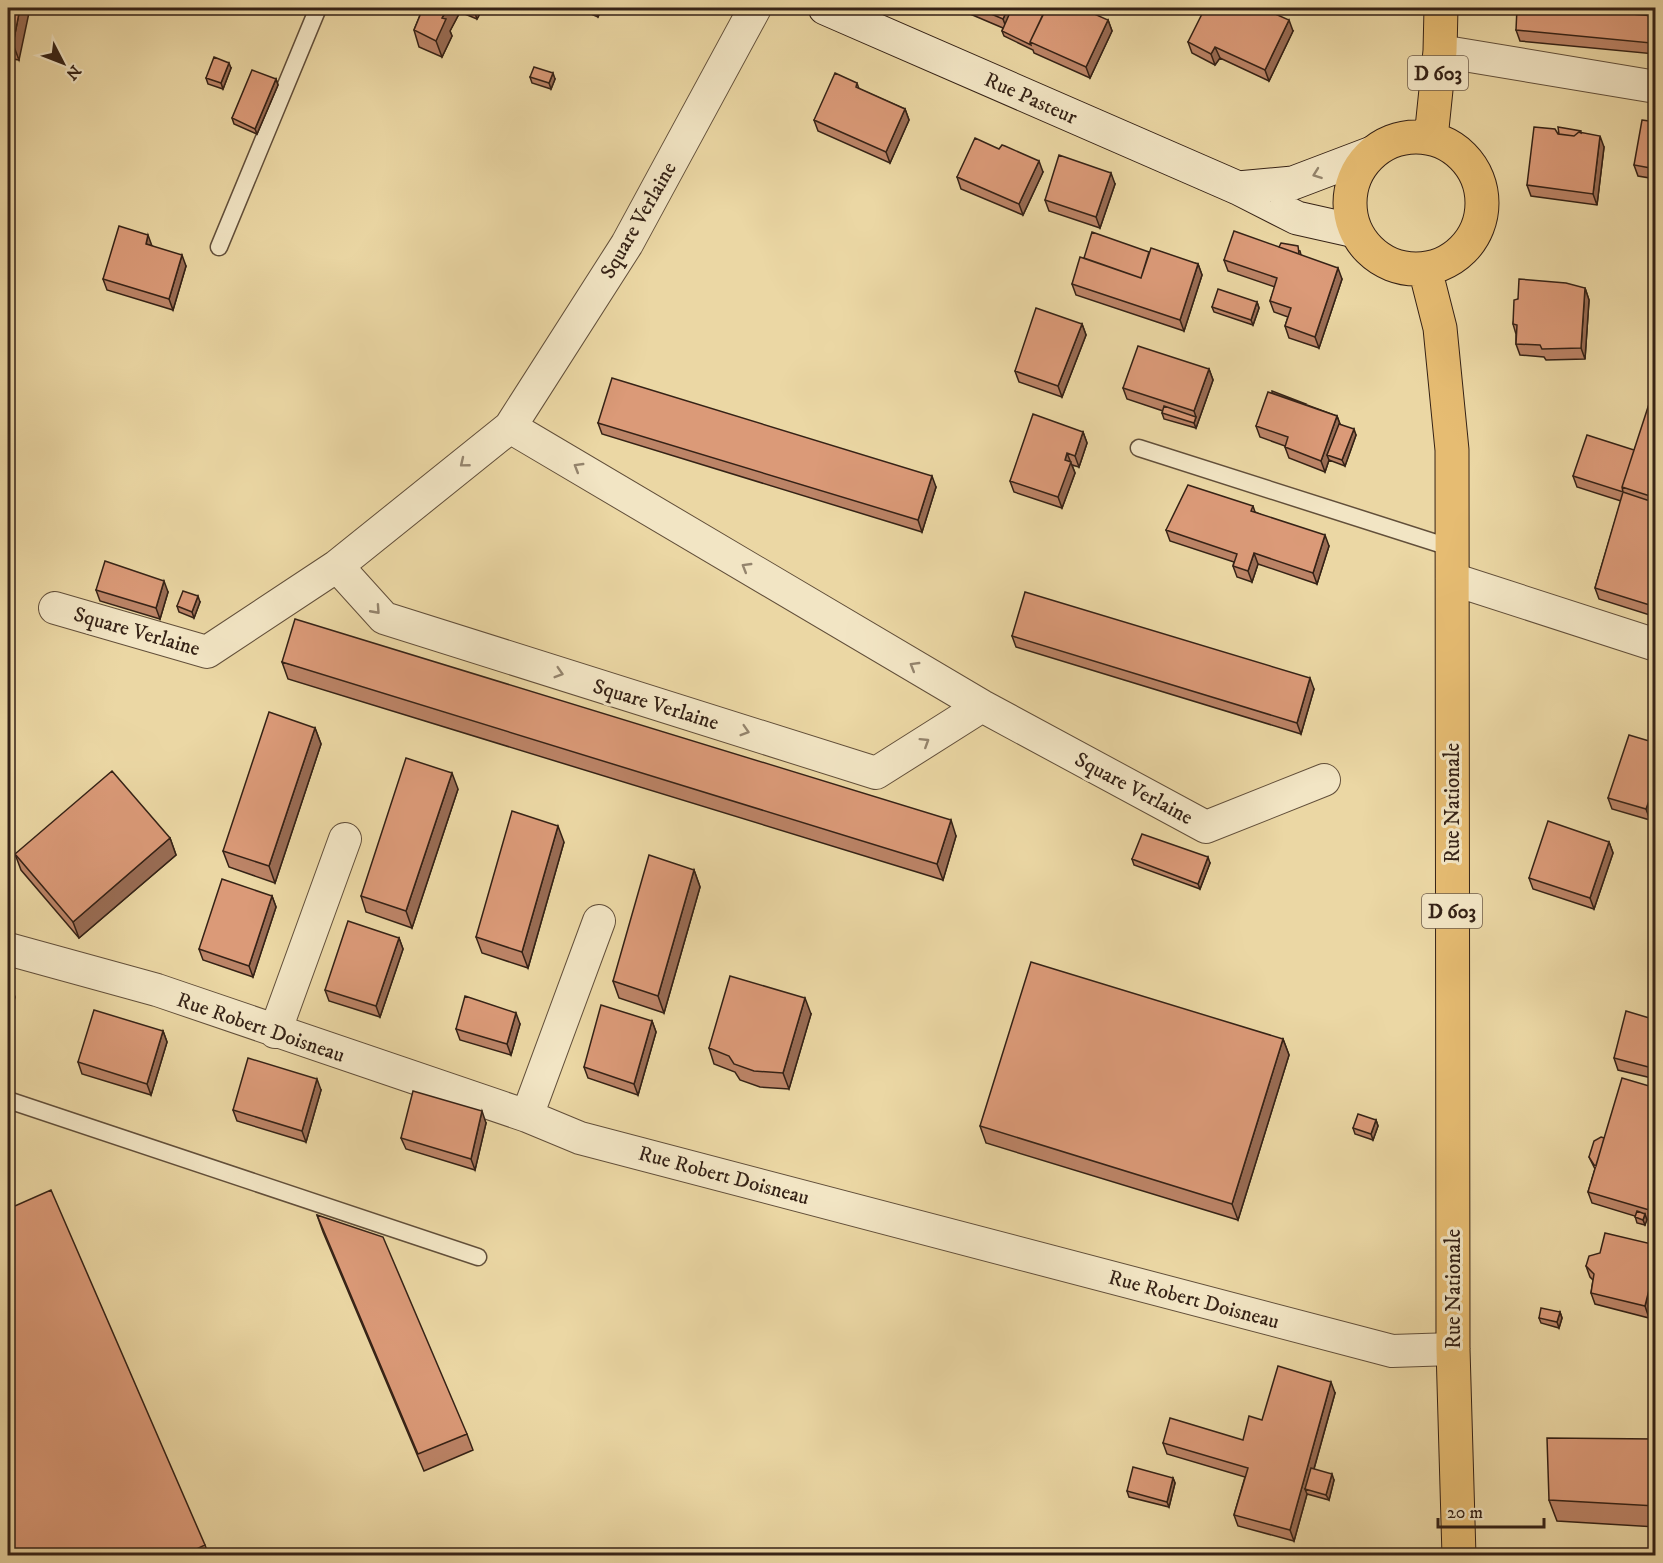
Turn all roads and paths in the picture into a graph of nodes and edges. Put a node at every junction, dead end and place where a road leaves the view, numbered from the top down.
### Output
1 (318, 8) edge
2 (755, 8) edge
3 (825, 8) edge
4 (1441, 8) edge
5 (1440, 51) junction
6 (1656, 87) edge
7 (1431, 138) junction
8 (1372, 153) junction
9 (1238, 188) junction
10 (1355, 231) junction
11 (219, 247) dead end
12 (1425, 269) junction
13 (510, 427) junction
14 (1139, 448) dead end
15 (1452, 563) junction
16 (337, 566) junction
17 (55, 608) dead end
18 (1656, 645) edge
19 (982, 706) junction
20 (1324, 780) dead end
21 (345, 839) dead end
22 (598, 921) dead end
23 (8, 949) edge
24 (275, 1032) junction
25 (8, 1100) edge
26 (527, 1116) junction
27 (478, 1257) dead end
28 (1453, 1349) junction
29 (1459, 1556) edge

1 - 11 lane
2 - 13 street, Square Verlaine
3 - 9 main road, Rue Pasteur
4 - 5 main road, D 603
5 - 6 street
5 - 7 main road, D 603
7 - 8 main road
7 - 12 main road
8 -> 9 main road, Rue Pasteur
8 - 10 main road
9 - 10 main road, Rue Pasteur
10 - 12 main road
12 - 15 main road, Rue Nationale / D 603
13 -> 16 street, Square Verlaine
19 -> 13 street, Square Verlaine
14 - 15 lane
15 - 18 street
15 - 28 main road, Rue Nationale / D 603
16 - 17 street, Square Verlaine
16 -> 19 street, Square Verlaine
19 - 20 street, Square Verlaine
21 - 24 street
22 - 26 street
23 - 24 street, Rue Robert Doisneau
24 - 26 street, Rue Robert Doisneau
25 - 27 lane
26 - 28 street, Rue Robert Doisneau
28 - 29 main road, Rue Nationale / D 603

